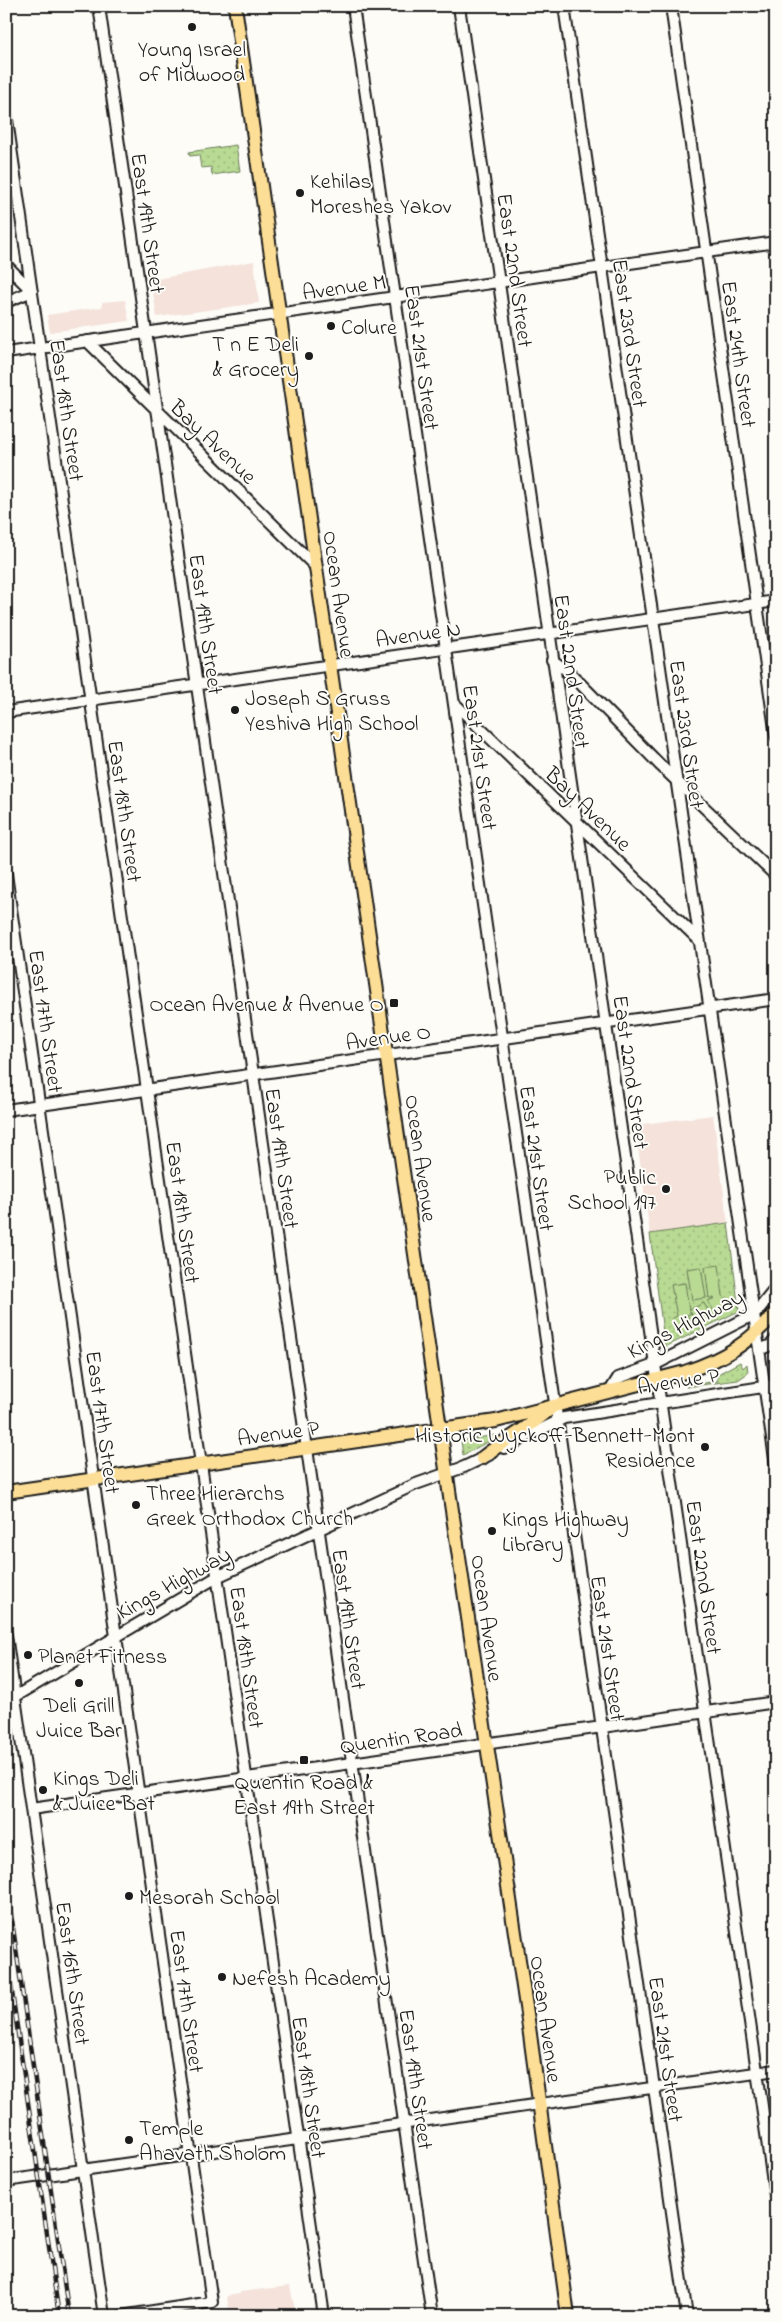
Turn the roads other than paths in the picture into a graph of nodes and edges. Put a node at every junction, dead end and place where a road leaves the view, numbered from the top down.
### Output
1 (99, 6) edge
2 (235, 6) edge
3 (353, 6) edge
4 (459, 6) edge
5 (564, 6) edge
6 (671, 6) edge
7 (6, 113) edge
8 (776, 242) edge
9 (706, 252) junction
10 (6, 265) edge
11 (602, 267) junction
12 (498, 282) junction
13 (32, 291) junction
14 (395, 297) junction
15 (6, 302) edge
16 (280, 314) junction
17 (146, 333) junction
18 (87, 341) junction
19 (40, 348) junction
20 (6, 353) edge
21 (157, 412) junction
22 (316, 568) junction
23 (776, 601) edge
24 (756, 604) junction
25 (653, 618) junction
26 (549, 634) junction
27 (446, 649) junction
28 (552, 660) junction
29 (330, 664) junction
30 (196, 685) junction
31 (91, 700) junction
32 (454, 703) junction
33 (6, 712) edge
34 (776, 736) edge
35 (676, 780) junction
36 (576, 821) junction
37 (6, 874) edge
38 (776, 876) edge
39 (699, 940) junction
40 (776, 999) edge
41 (709, 1008) junction
42 (606, 1023) junction
43 (502, 1038) junction
44 (386, 1055) junction
45 (252, 1074) junction
46 (147, 1089) junction
47 (40, 1105) junction
48 (6, 1110) edge
49 (776, 1288) edge
50 (776, 1312) edge
51 (755, 1314) junction
52 (757, 1331) junction
53 (776, 1339) edge
54 (759, 1350) junction
55 (654, 1365) junction
56 (657, 1380) junction
57 (776, 1384) edge
58 (764, 1387) junction
59 (610, 1391) junction
60 (660, 1404) junction
61 (555, 1405) junction
62 (557, 1422) junction
63 (440, 1428) junction
64 (307, 1448) junction
65 (482, 1458) junction
66 (201, 1463) junction
67 (776, 1466) edge
68 (447, 1473) junction
69 (93, 1479) junction
70 (6, 1492) edge
71 (318, 1529) junction
72 (217, 1577) junction
73 (6, 1635) edge
74 (116, 1637) junction
75 (11, 1700) edge
76 (776, 1702) edge
77 (705, 1712) junction
78 (601, 1727) junction
79 (486, 1743) junction
80 (352, 1763) junction
81 (247, 1778) junction
82 (139, 1794) junction
83 (31, 1809) junction
84 (776, 2070) edge
85 (757, 2072) junction
86 (654, 2087) junction
87 (539, 2104) junction
88 (404, 2123) junction
89 (299, 2139) junction
90 (191, 2154) junction
91 (83, 2170) junction
92 (6, 2181) edge
93 (776, 2203) edge
94 (104, 2316) edge
95 (121, 2316) edge
96 (324, 2316) edge
97 (432, 2316) edge
98 (568, 2316) edge
99 (686, 2316) edge

1 - 17 street, East 19th Street
2 - 16 main road, Ocean Avenue
3 - 14 street, East 21st Street
4 - 12 street, East 22nd Street
5 - 11 street, East 23rd Street
6 - 9 street, East 24th Street
7 - 13 street, East 18th Street
8 - 9 street, Avenue M
9 - 11 street, Avenue M
9 - 24 street, East 24th Street
10 - 13 street
11 - 12 street, Avenue M
11 - 25 street, East 23rd Street
12 - 14 street, Avenue M
12 - 26 street, East 22nd Street
13 - 15 street
13 - 19 street, East 18th Street
14 - 16 street, Avenue M
14 - 27 street, East 21st Street
16 - 17 street, Avenue M
16 - 22 main road, Ocean Avenue
17 - 18 street, Avenue M
17 - 21 street, East 19th Street
18 - 19 street, Avenue M
18 - 21 street, Bay Avenue
19 - 20 street, Avenue M
19 - 31 street, East 18th Street
21 - 22 street, Bay Avenue
21 - 30 street, East 19th Street
22 - 29 main road, Ocean Avenue
23 - 24 street, Avenue N
24 - 25 street, Avenue N
24 - 34 street, East 24th Street
25 - 26 street, Avenue N
25 - 35 street, East 23rd Street
26 - 27 street, Avenue N
26 - 28 street, East 22nd Street
27 - 29 street, Avenue N
27 - 32 street, East 21st Street
28 - 35 street
28 - 36 street, East 22nd Street
29 - 30 street, Avenue N
29 - 44 main road, Ocean Avenue
30 - 31 street, Avenue N
30 - 45 street, East 19th Street
31 - 33 street, Avenue N
31 - 46 street, East 18th Street
32 - 36 street, Bay Avenue
32 - 43 street, East 21st Street
35 - 38 street
35 - 39 street, East 23rd Street
36 - 39 street, Bay Avenue
36 - 42 street, East 22nd Street
37 - 47 street, East 17th Street
39 - 41 street, East 23rd Street
40 - 41 street, Avenue O
41 - 42 street, Avenue O
41 - 51 street, East 23rd Street
42 - 43 street, Avenue O
42 - 55 street, East 22nd Street
43 - 44 street, Avenue O
43 - 61 street, East 21st Street
44 - 45 street, Avenue O
44 - 63 main road, Ocean Avenue
45 - 46 street, Avenue O
45 - 64 street, East 19th Street
46 - 47 street, Avenue O
46 - 66 street, East 18th Street
47 - 48 street, Avenue O
47 - 69 street, East 17th Street
49 - 51 street, Kings Highway
50 - 52 main road, Kings Highway
51 - 52 street, East 23rd Street
51 - 55 street, Kings Highway
52 - 54 street, East 23rd Street
52 - 56 main road, Kings Highway
53 - 54 street
54 - 58 street, East 23rd Street
55 - 56 street, East 22nd Street
55 - 59 street, Kings Highway
56 - 59 main road, Kings Highway
56 - 60 street, East 22nd Street
57 - 58 street, Avenue P
58 - 60 street, Avenue P
58 - 67 street, East 23rd Street
59 - 61 main road, Kings Highway
60 - 62 street, Avenue P
60 - 77 street, East 22nd Street
61 - 62 street, East 21st Street
61 - 63 main road, Avenue P
61 - 65 main road
62 - 65 street, Kings Highway
62 - 78 street, East 21st Street
63 - 64 main road, Avenue P
63 - 68 main road, Ocean Avenue
64 - 66 main road, Avenue P
64 - 71 street, East 19th Street
65 - 68 street, Kings Highway
66 - 69 main road, Avenue P
66 - 72 street, East 18th Street
68 - 71 street, Kings Highway
68 - 79 main road, Ocean Avenue
69 - 70 main road, Avenue P
69 - 74 street, East 17th Street
71 - 72 street, Kings Highway
71 - 80 street, East 19th Street
72 - 74 street, Kings Highway
72 - 81 street, East 18th Street
73 - 75 street, East 16th Street
74 - 75 street, Kings Highway
74 - 82 street, East 17th Street
75 - 83 street, East 16th Street
76 - 77 street, Quentin Road
77 - 78 street, Quentin Road
77 - 85 street, East 22nd Street
78 - 79 street, Quentin Road
78 - 86 street, East 21st Street
79 - 80 street, Quentin Road
79 - 87 main road, Ocean Avenue
80 - 81 street, Quentin Road
80 - 88 street, East 19th Street
81 - 82 street, Quentin Road
81 - 89 street, East 18th Street
82 - 83 street, Quentin Road
82 - 90 street, East 17th Street
83 - 91 street, East 16th Street
84 - 85 street
85 - 86 street
85 - 93 street, East 22nd Street
86 - 87 street
86 - 99 street, East 21st Street
87 - 88 street
87 - 98 main road, Ocean Avenue
88 - 89 street
88 - 97 street, East 19th Street
89 - 90 street
89 - 96 street, East 18th Street
90 - 91 street
90 - 95 street, East 17th Street
91 - 92 street
91 - 94 street, East 16th Street

